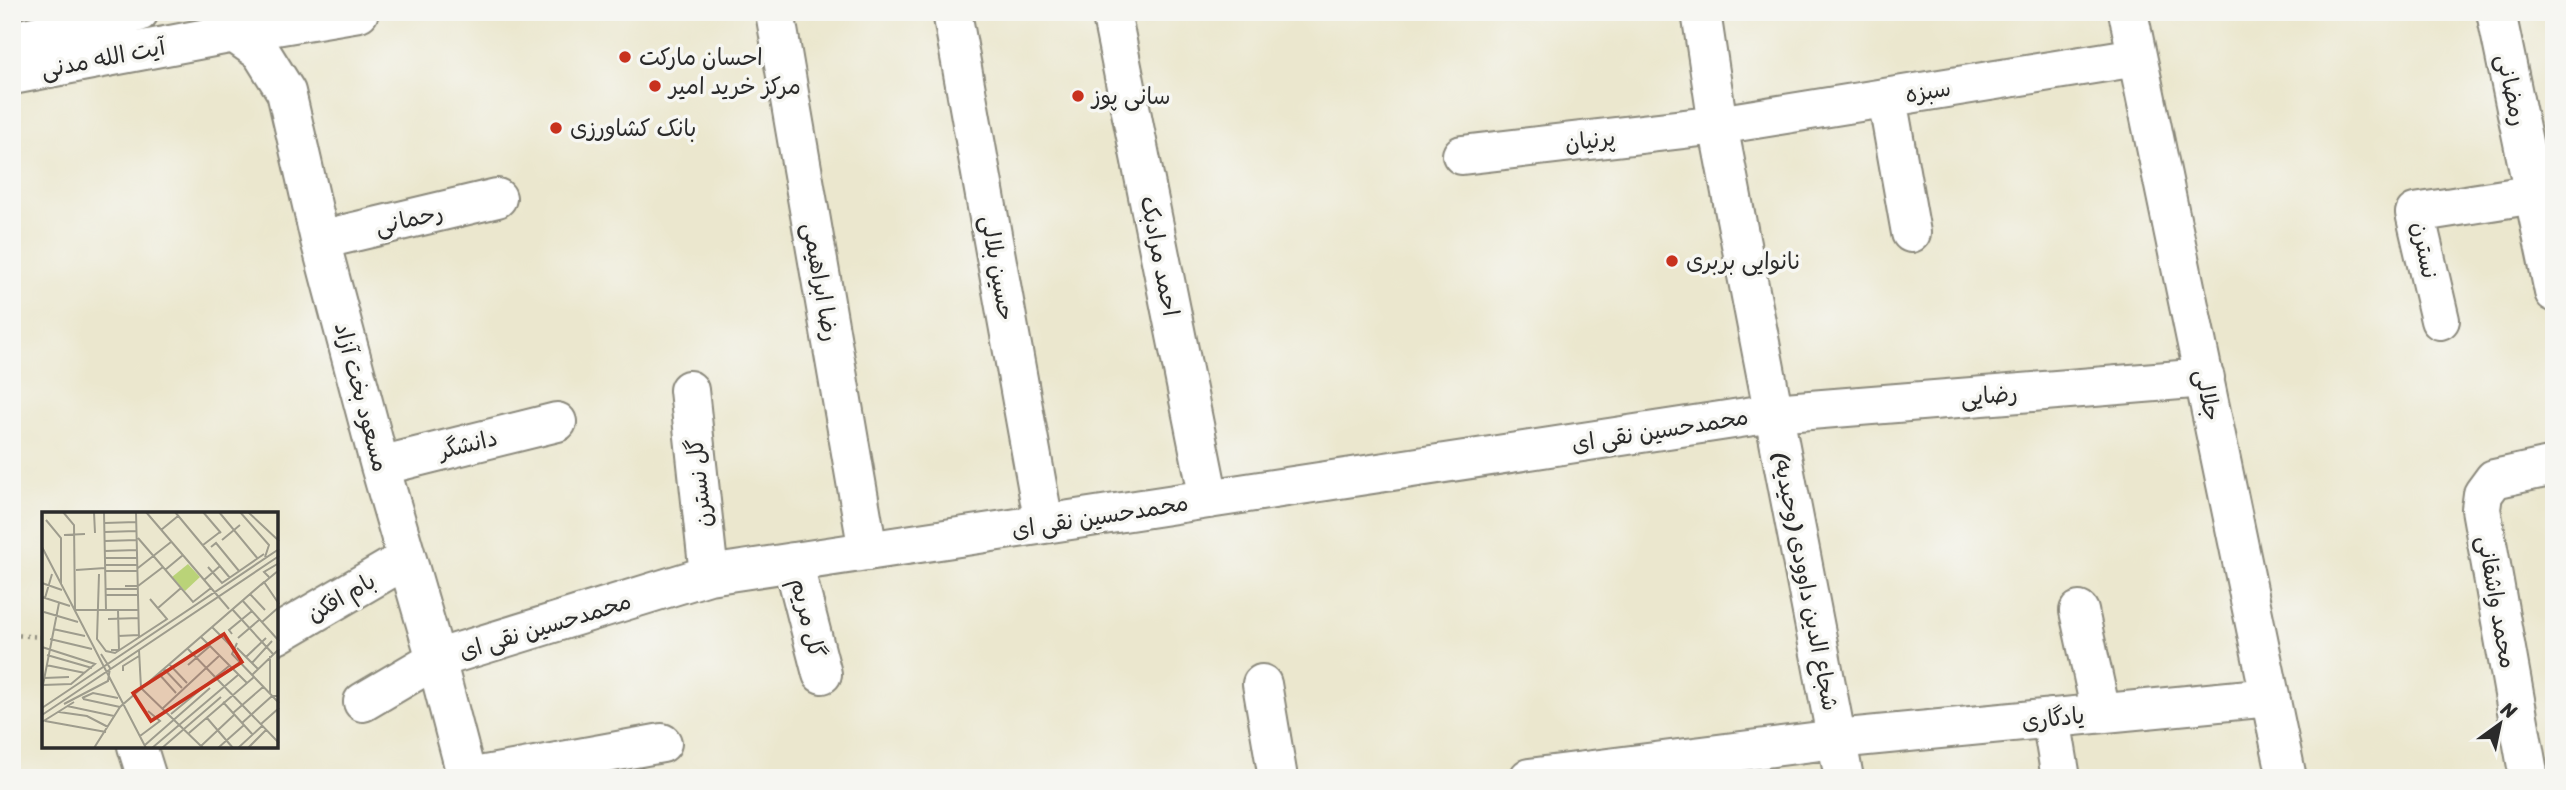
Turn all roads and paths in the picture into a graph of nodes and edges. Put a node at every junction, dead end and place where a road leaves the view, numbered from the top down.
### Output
1 (139, 12) edge
2 (359, 12) edge
3 (775, 12) edge
4 (952, 12) edge
5 (1111, 12) edge
6 (1700, 12) edge
7 (2128, 12) edge
8 (2496, 12) edge
9 (232, 23) edge
10 (2137, 57) junction
11 (13, 67) edge
12 (1887, 98) junction
13 (1718, 125) junction
14 (1462, 155) dead end
15 (2544, 192) edge
16 (498, 198) dead end
17 (1911, 233) dead end
18 (320, 240) junction
19 (2554, 292) edge
20 (2440, 320) dead end
21 (2204, 378) junction
22 (689, 390) dead end
23 (1773, 413) junction
24 (557, 422) dead end
25 (380, 466) junction
26 (2554, 466) edge
27 (1209, 499) junction
28 (1044, 524) junction
29 (868, 551) junction
30 (406, 559) junction
31 (793, 562) junction
32 (709, 575) junction
33 (2078, 611) dead end
34 (278, 634) edge
35 (12, 635) edge
36 (42, 637) edge
37 (436, 659) junction
38 (822, 674) dead end
39 (1262, 684) dead end
40 (2270, 697) junction
41 (363, 702) dead end
42 (2101, 713) junction
43 (2051, 718) junction
44 (1836, 739) junction
45 (662, 743) dead end
46 (138, 748) edge
47 (147, 778) edge
48 (467, 778) edge
49 (1278, 778) edge
50 (1529, 778) edge
51 (1844, 778) edge
52 (2062, 778) edge
53 (2287, 778) edge
54 (2529, 778) edge

1 - 11 street, آیت الله مدنی
2 - 9 street, آیت الله مدنی
3 - 29 street, رضا ابراهیمی
4 - 28 street, حسین بلالی
5 - 27 street, احمد مرادبک
6 - 13 street, شجاع الدین داوودی (وحیدیه)
7 - 10 street, جلالی
8 - 15 street, رمضانی
9 - 11 street, آیت الله مدنی
9 - 18 street, مسعود بخت آزاد
10 - 12 street, سبزه
10 - 21 street, جلالی
12 - 13 street, سبزه
12 - 17 street
13 - 14 street, پرنیان
13 - 23 street, شجاع الدین داوودی (وحیدیه)
15 - 19 street, رمضانی
15 - 20 street, نسترن
16 - 18 street, رحمانی
18 - 25 street, مسعود بخت آزاد
21 - 23 street, رضایی
21 - 40 street, جلالی
22 - 32 street, گل نسترن
23 - 27 street, محمدحسین نقی ای
23 - 44 street, شجاع الدین داوودی (وحیدیه)
24 - 25 street, دانشگر
25 - 30 street, مسعود بخت آزاد
26 - 54 street, محمد واشقانی
27 - 28 street, محمدحسین نقی ای
28 - 29 street, محمدحسین نقی ای
29 - 31 street, محمدحسین نقی ای
30 - 34 street, بام افکن
30 - 37 street, مسعود بخت آزاد
31 - 32 street, محمدحسین نقی ای
31 - 38 street, گل مریم
32 - 37 street, محمدحسین نقی ای
33 - 42 street
35 - 36 path
37 - 41 street, محمدحسین نقی ای
37 - 48 street, مسعود بخت آزاد
39 - 49 street
40 - 42 street, یادگاری
40 - 53 street, جلالی
42 - 43 street, یادگاری
43 - 44 street, یادگاری
43 - 52 street
44 - 50 street, یادگاری
44 - 51 street, شجاع الدین داوودی (وحیدیه)
45 - 48 street
46 - 47 street

